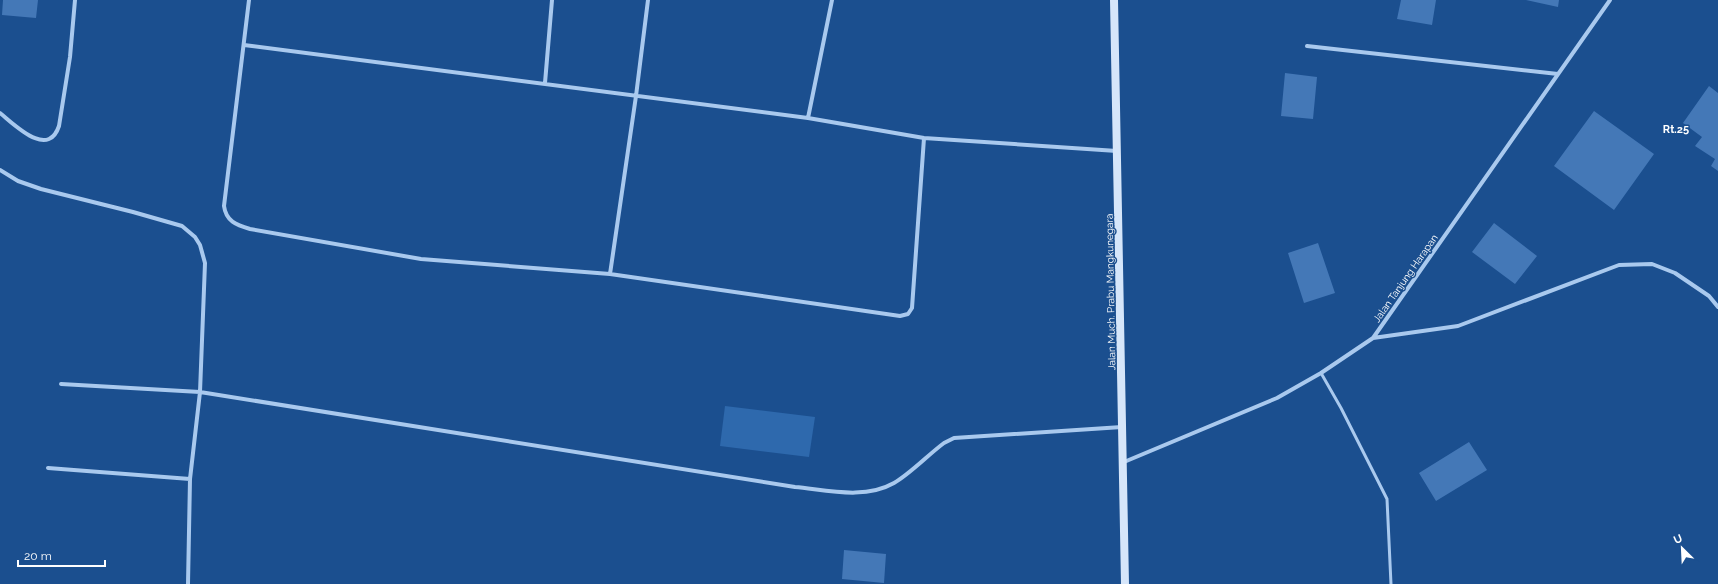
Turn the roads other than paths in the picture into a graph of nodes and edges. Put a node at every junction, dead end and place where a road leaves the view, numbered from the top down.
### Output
1 (74, 0) edge
2 (249, 0) edge
3 (552, 0) edge
4 (648, 0) edge
5 (832, 0) edge
6 (1114, 0) edge
7 (1610, 0) edge
8 (244, 45) junction
9 (1307, 46) dead end
10 (1558, 74) junction
11 (545, 83) junction
12 (636, 96) junction
13 (0, 113) edge
14 (808, 118) junction
15 (924, 138) junction
16 (1117, 151) junction
17 (0, 170) edge
18 (610, 274) junction
19 (1718, 307) edge
20 (1373, 338) junction
21 (1321, 374) junction
22 (61, 384) dead end
23 (200, 392) junction
24 (1122, 427) junction
25 (1124, 462) junction
26 (48, 468) dead end
27 (190, 479) junction
28 (188, 584) edge
29 (1125, 584) edge
30 (1391, 584) edge

1 - 13 street
2 - 8 street
3 - 11 street
4 - 12 street
5 - 14 street
6 - 16 main road, Jalan Much. Prabu Mangkunegara
7 - 10 street, Jalan Tanjung Harapan
8 - 11 street
8 - 18 street
9 - 10 street
10 - 20 street, Jalan Tanjung Harapan
11 - 12 street
12 - 14 street
12 - 18 street
14 - 15 street
15 - 16 street
15 - 18 street
16 - 24 main road, Jalan Much. Prabu Mangkunegara
17 - 23 street
19 - 20 street
20 - 21 street, Jalan Tanjung Harapan
21 - 25 street, Jalan Tanjung Harapan
21 - 30 lane
22 - 23 street
23 - 24 street
23 - 27 street
24 - 25 main road, Jalan Much. Prabu Mangkunegara
25 - 29 main road, Jalan Much. Prabu Mangkunegara
26 - 27 street
27 - 28 street

